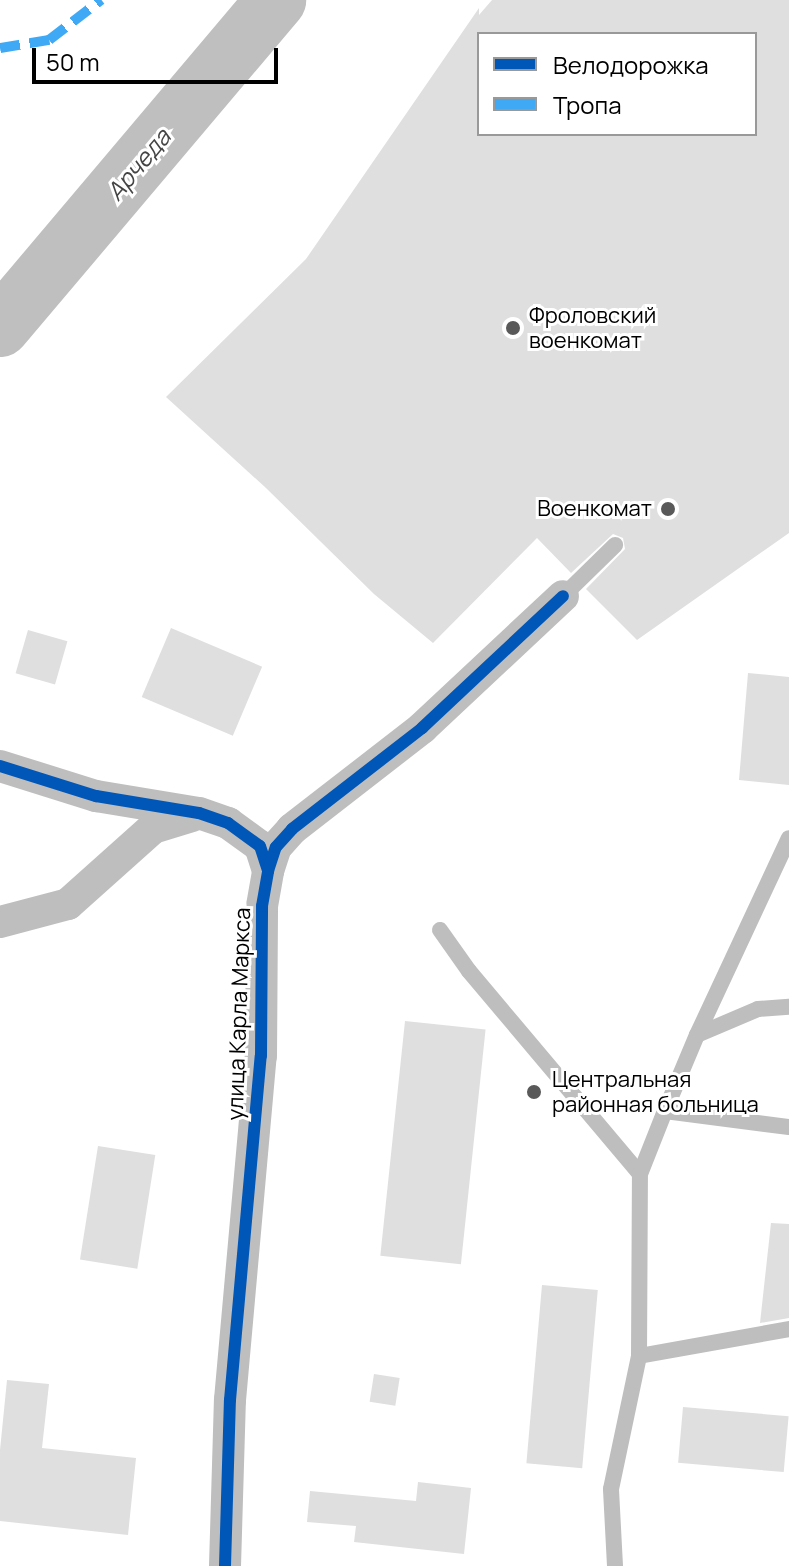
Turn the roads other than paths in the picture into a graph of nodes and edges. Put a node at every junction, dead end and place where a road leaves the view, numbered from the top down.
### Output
1 (615, 545) dead end
2 (563, 596) joint
3 (0, 766) edge
4 (199, 813) junction
5 (789, 838) edge
6 (268, 871) junction
7 (0, 922) edge
8 (440, 930) dead end
9 (789, 1007) edge
10 (697, 1035) junction
11 (665, 1111) junction
12 (789, 1127) edge
13 (640, 1174) junction
14 (789, 1329) edge
15 (639, 1356) junction
16 (225, 1566) edge
17 (615, 1566) edge

1 - 2 lane
2 - 6 street, улица Карла Маркса
3 - 4 street
4 - 6 street
4 - 7 street
5 - 10 lane
6 - 16 street, улица Карла Маркса
8 - 13 lane
9 - 10 lane
10 - 11 lane
11 - 12 lane
11 - 13 lane
13 - 15 lane
14 - 15 lane
15 - 17 lane

